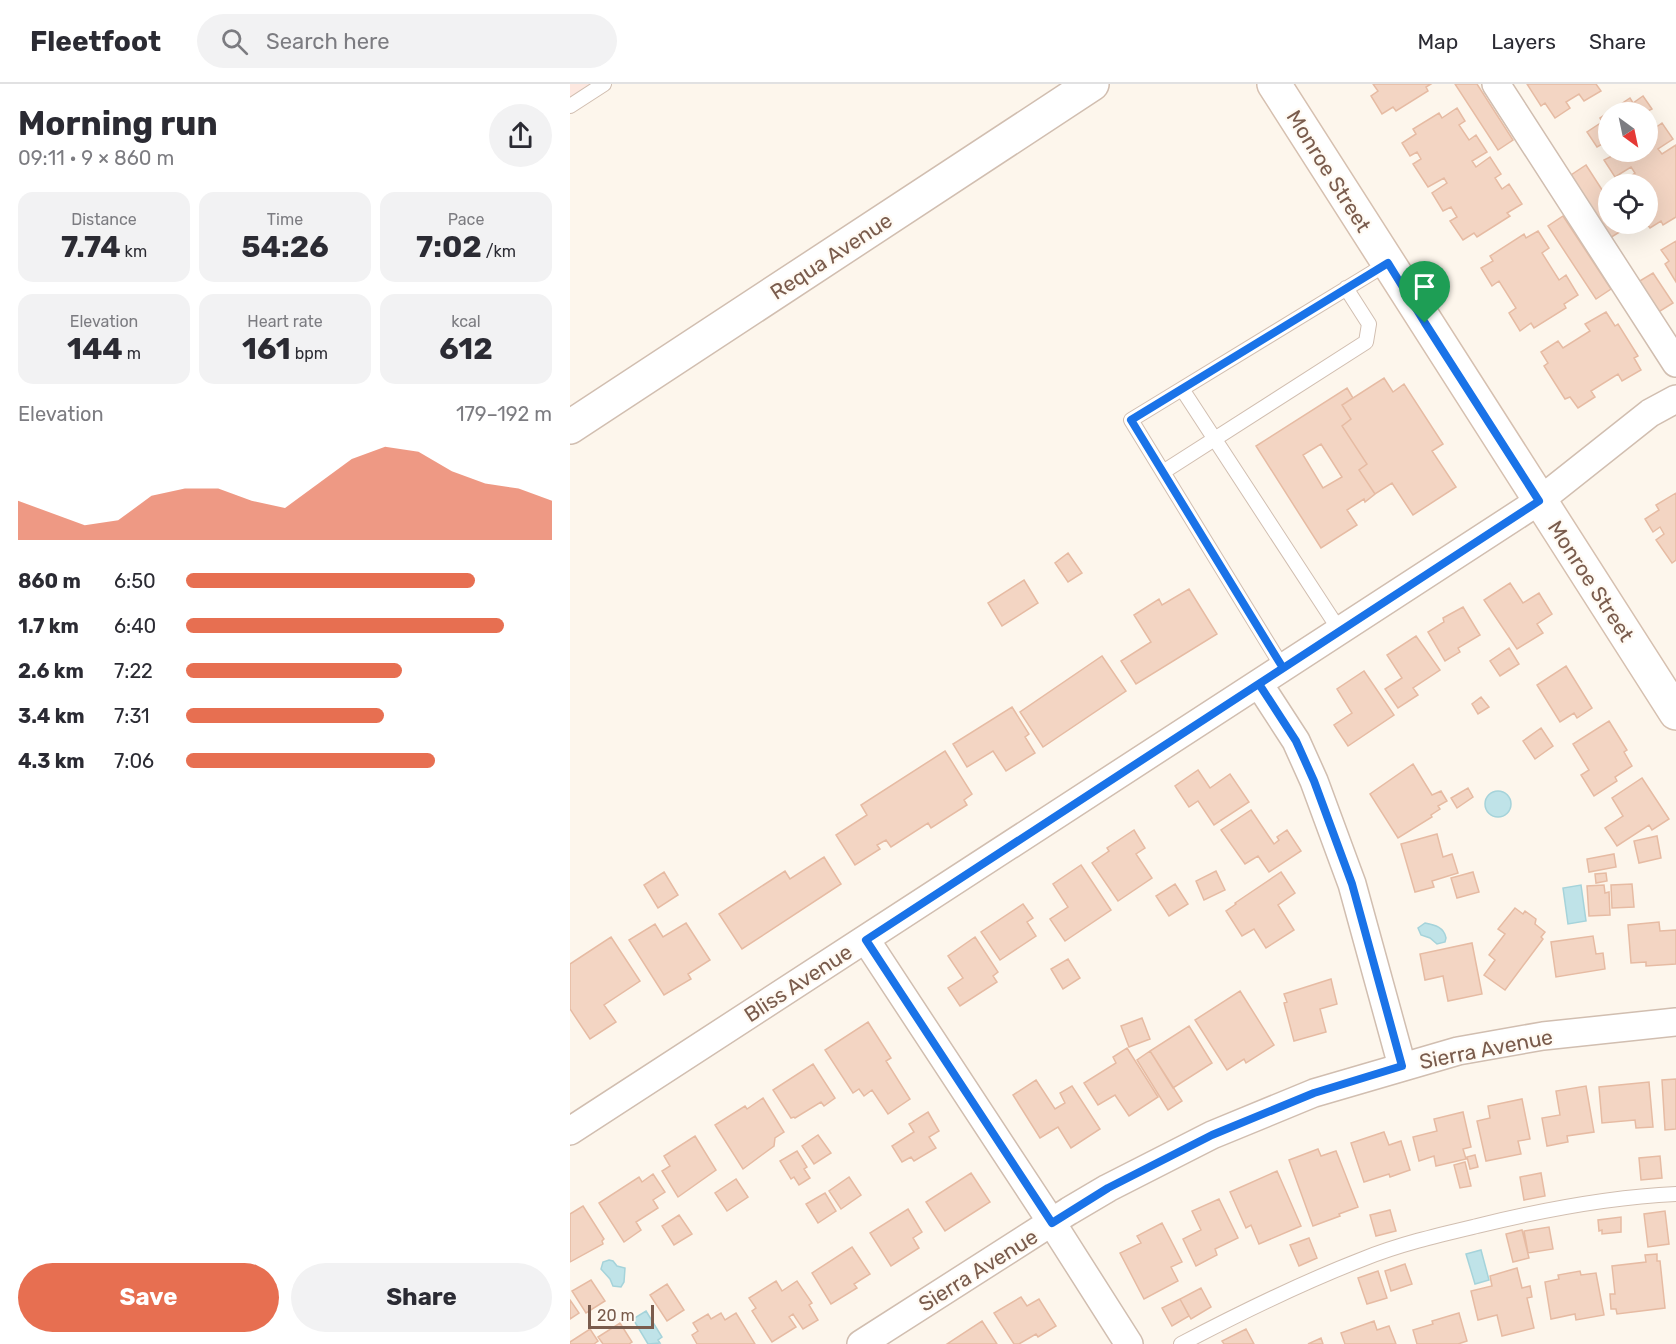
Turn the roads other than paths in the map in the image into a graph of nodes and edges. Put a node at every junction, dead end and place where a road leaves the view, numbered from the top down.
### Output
1 (604, 84) edge
2 (1092, 84) edge
3 (1274, 84) edge
4 (1496, 84) edge
5 (570, 106) edge
6 (1388, 263) junction
7 (1346, 288) junction
8 (1676, 363) edge
9 (1182, 389) junction
10 (1676, 399) edge
11 (570, 427) edge
12 (1215, 439) junction
13 (1163, 472) junction
14 (1539, 501) junction
15 (1340, 631) junction
16 (1283, 668) junction
17 (1259, 684) junction
18 (1676, 713) edge
19 (866, 940) junction
20 (1676, 1022) edge
21 (1402, 1066) junction
22 (570, 1131) edge
23 (1676, 1194) edge
24 (1052, 1223) junction
25 (861, 1344) edge
26 (1129, 1344) edge
27 (1181, 1344) edge

1 - 5 lane
2 - 11 main road, Requa Avenue
3 - 6 main road, Monroe Street
4 - 8 street
6 - 7 lane
6 - 14 main road, Monroe Street
7 - 9 lane
7 - 12 lane
9 - 12 lane
9 - 13 lane
10 - 14 street, Bliss Avenue
12 - 13 lane
12 - 15 lane
13 - 16 lane
14 - 15 street, Bliss Avenue
14 - 18 main road, Monroe Street
15 - 16 street, Bliss Avenue
16 - 17 street, Bliss Avenue
17 - 19 street, Bliss Avenue
17 - 21 street
19 - 22 street, Bliss Avenue
19 - 24 street
20 - 21 street, Sierra Avenue
21 - 24 street, Sierra Avenue
23 - 27 lane
24 - 25 street, Sierra Avenue
24 - 26 street

